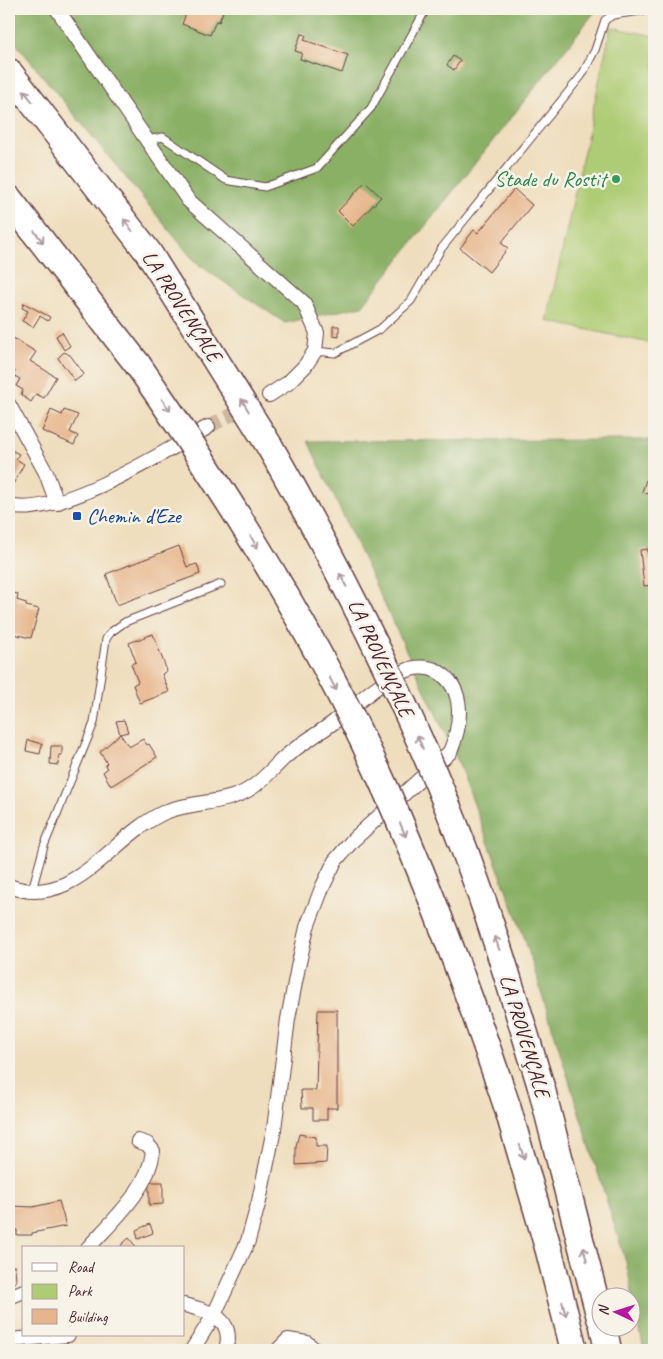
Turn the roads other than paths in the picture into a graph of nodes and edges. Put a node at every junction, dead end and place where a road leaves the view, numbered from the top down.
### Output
1 (57, 9) edge
2 (426, 9) edge
3 (654, 9) edge
4 (9, 72) edge
5 (147, 140) junction
6 (9, 199) edge
7 (315, 351) junction
8 (269, 395) tunnel mouth
9 (9, 405) edge
10 (208, 427) tunnel mouth
11 (57, 503) junction
12 (9, 506) edge
13 (222, 584) dead end
14 (9, 886) edge
15 (32, 890) junction
16 (138, 1141) dead end
17 (90, 1246) edge
18 (592, 1286) edge
19 (22, 1292) edge
20 (9, 1297) edge
21 (185, 1305) edge
22 (214, 1315) junction
23 (56, 1336) edge
24 (605, 1336) edge
25 (9, 1340) edge
26 (192, 1350) edge
27 (226, 1350) edge
28 (278, 1350) edge
29 (315, 1350) edge
30 (574, 1350) edge
31 (608, 1350) edge

1 - 5 street
2 - 5 lane
3 - 7 lane
18 -> 4 highway, LA PROVENÇALE, bridge
5 - 7 street
6 -> 30 highway, LA PROVENÇALE, bridge
7 - 8 street
9 - 11 street
10 - 11 street
11 - 12 street
13 - 15 lane
14 - 15 street
15 - 22 street
16 - 17 street
19 - 20 street
21 - 22 street
22 - 26 street
22 - 27 street
23 - 25 street
24 - 31 highway
28 - 29 street

